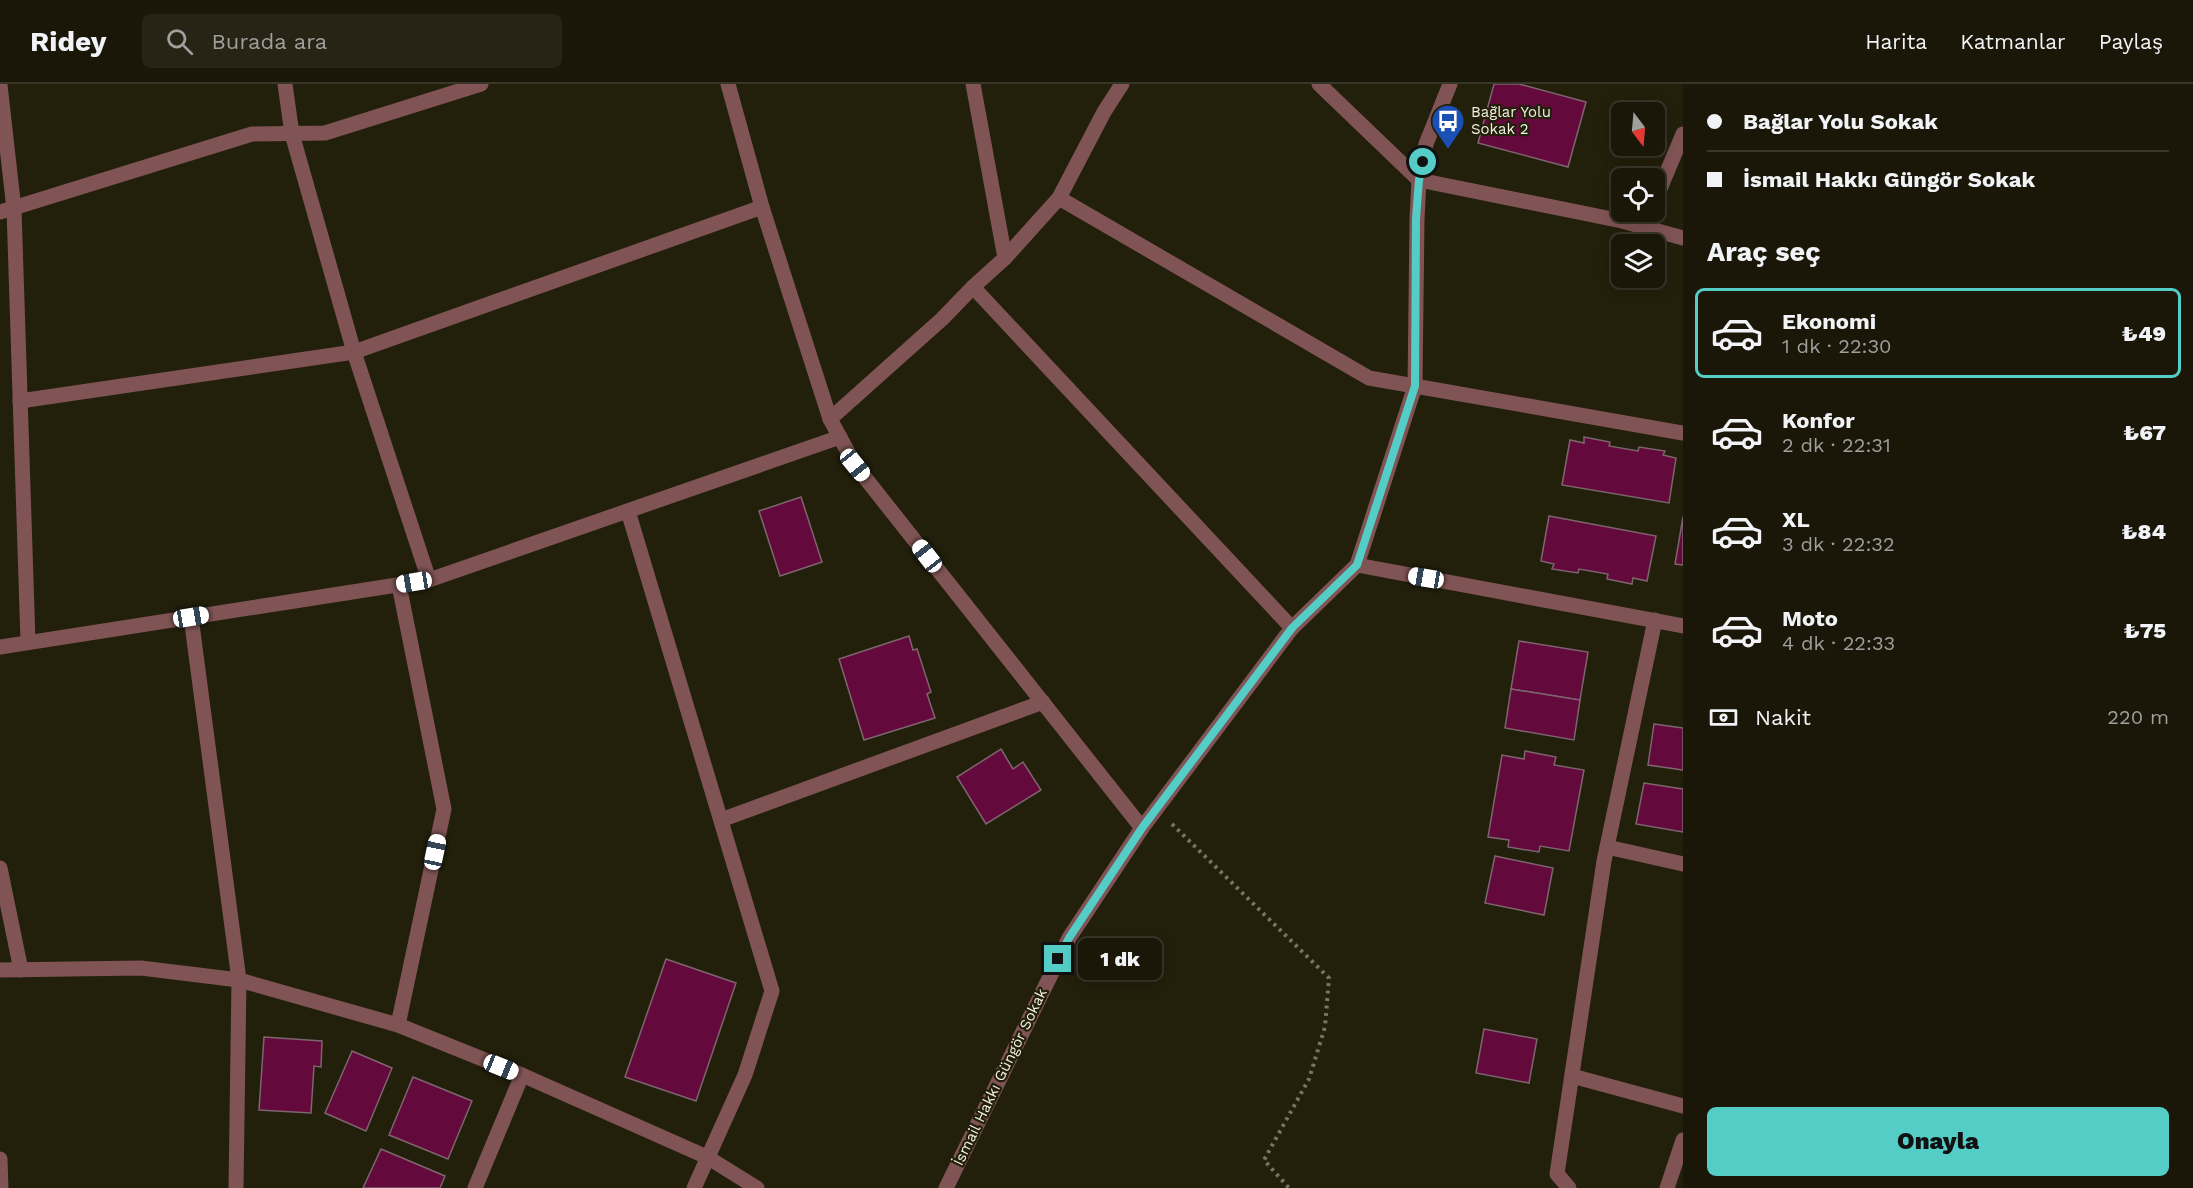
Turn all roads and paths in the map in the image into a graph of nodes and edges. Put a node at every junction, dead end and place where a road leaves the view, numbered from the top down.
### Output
1 (285, 84) edge
2 (482, 84) edge
3 (728, 84) edge
4 (973, 84) edge
5 (1122, 84) edge
6 (1319, 84) edge
7 (1450, 84) edge
8 (0, 85) edge
9 (292, 134) junction
10 (1683, 134) edge
11 (1665, 177) edge
12 (1419, 180) junction
13 (1059, 198) junction
14 (762, 207) junction
15 (7, 210) edge
16 (1647, 222) edge
17 (1644, 228) junction
18 (1683, 238) edge
19 (1005, 258) junction
20 (973, 286) junction
21 (354, 352) junction
22 (1415, 386) junction
23 (21, 401) junction
24 (830, 419) junction
25 (1683, 433) edge
26 (840, 437) junction
27 (628, 511) junction
28 (1357, 565) junction
29 (429, 580) junction
30 (399, 585) junction
31 (191, 617) junction
32 (1655, 620) junction
33 (1683, 626) edge
34 (1292, 628) junction
35 (28, 642) junction
36 (0, 647) edge
37 (1043, 702) junction
38 (1157, 808) junction
39 (721, 820) junction
40 (1142, 828) junction
41 (1607, 847) junction
42 (1683, 864) edge
43 (0, 868) edge
44 (0, 970) edge
45 (21, 970) junction
46 (239, 980) junction
47 (398, 1025) junction
48 (522, 1075) junction
49 (1572, 1076) junction
50 (1683, 1106) edge
51 (1683, 1140) edge
52 (707, 1157) junction
53 (0, 1159) edge
54 (1, 1188) edge
55 (236, 1188) edge
56 (475, 1188) edge
57 (694, 1188) edge
58 (757, 1188) edge
59 (946, 1188) edge
60 (1288, 1188) edge
61 (1569, 1188) edge
62 (1667, 1188) edge

1 - 9 street
2 - 9 street
3 - 14 street
4 - 19 street
5 - 13 street
6 - 12 street
7 - 12 street
8 - 15 street
9 - 15 street
9 - 21 street
10 - 11 street
12 - 17 street
12 - 22 street
13 - 19 street
13 - 22 street
14 - 21 street
14 - 24 street
15 - 23 street
16 - 17 street
17 - 18 street
19 - 20 street
20 - 24 street
20 - 34 street
21 - 23 street
21 - 29 street
22 - 25 street
22 - 28 street
23 - 35 street
24 - 26 street
26 - 27 street
26 - 37 street
27 - 29 street
27 - 39 street
28 - 32 street
28 - 34 street, İsmail Hakkı Güngör Sokak
29 - 30 street
30 - 31 street
30 - 47 street
31 - 35 street
31 - 46 street
32 - 33 street
32 - 41 street
34 - 38 street, İsmail Hakkı Güngör Sokak
35 - 36 street
37 - 39 street
37 - 40 street
38 - 40 street, İsmail Hakkı Güngör Sokak
38 - 60 path
39 - 52 street
40 - 59 street, İsmail Hakkı Güngör Sokak
41 - 42 street
41 - 49 street
43 - 45 street
44 - 45 street
45 - 46 street
46 - 47 street
46 - 55 street
47 - 48 street
48 - 52 street
48 - 56 street
49 - 50 street
49 - 61 street
51 - 62 street
52 - 57 street
52 - 58 street
53 - 54 street

